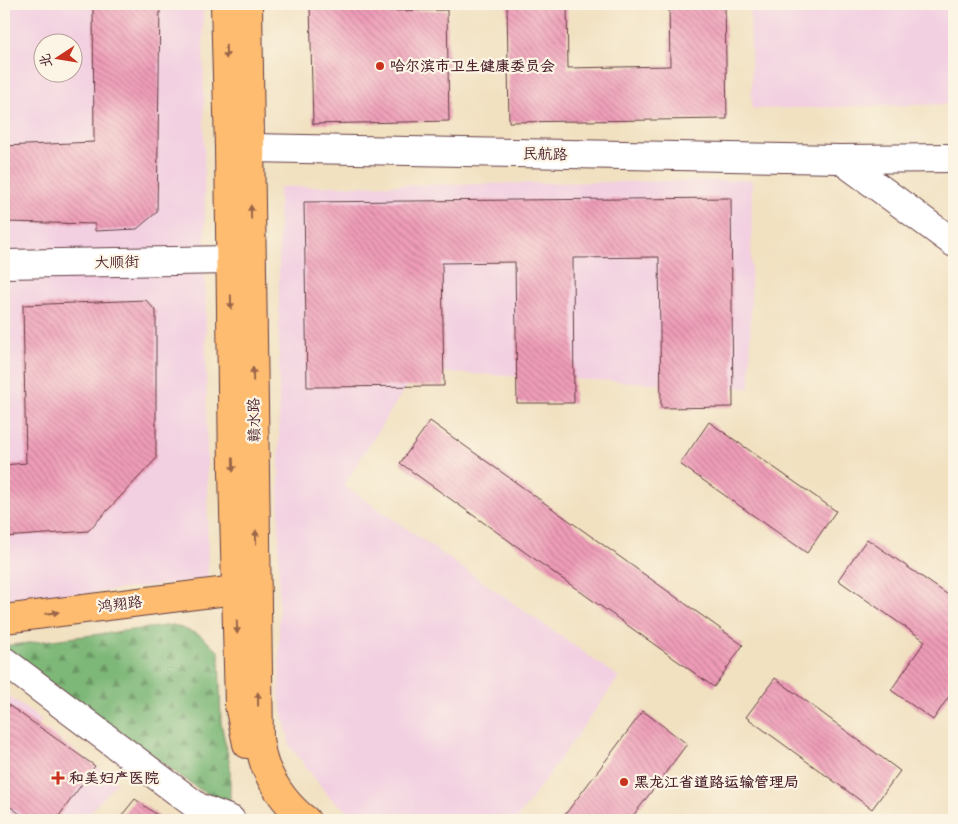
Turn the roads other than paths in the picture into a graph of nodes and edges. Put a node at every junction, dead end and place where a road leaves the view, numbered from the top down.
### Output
1 (225, 4) edge
2 (248, 4) edge
3 (250, 148) junction
4 (954, 158) edge
5 (840, 159) junction
6 (954, 243) edge
7 (230, 260) junction
8 (4, 264) edge
9 (236, 590) junction
10 (4, 619) edge
11 (4, 661) edge
12 (230, 820) edge
13 (284, 820) edge
14 (306, 820) edge

1 -> 7 main road, 赣水路
2 - 3 main road, 赣水路
3 - 5 street, 民航路
14 -> 3 main road, 赣水路
4 - 5 street, 民航路
5 - 6 street
7 - 8 street, 大顺街
7 -> 9 main road, 赣水路
10 -> 9 main road, 鸿翔路
9 -> 13 main road, 赣水路
11 - 12 street

